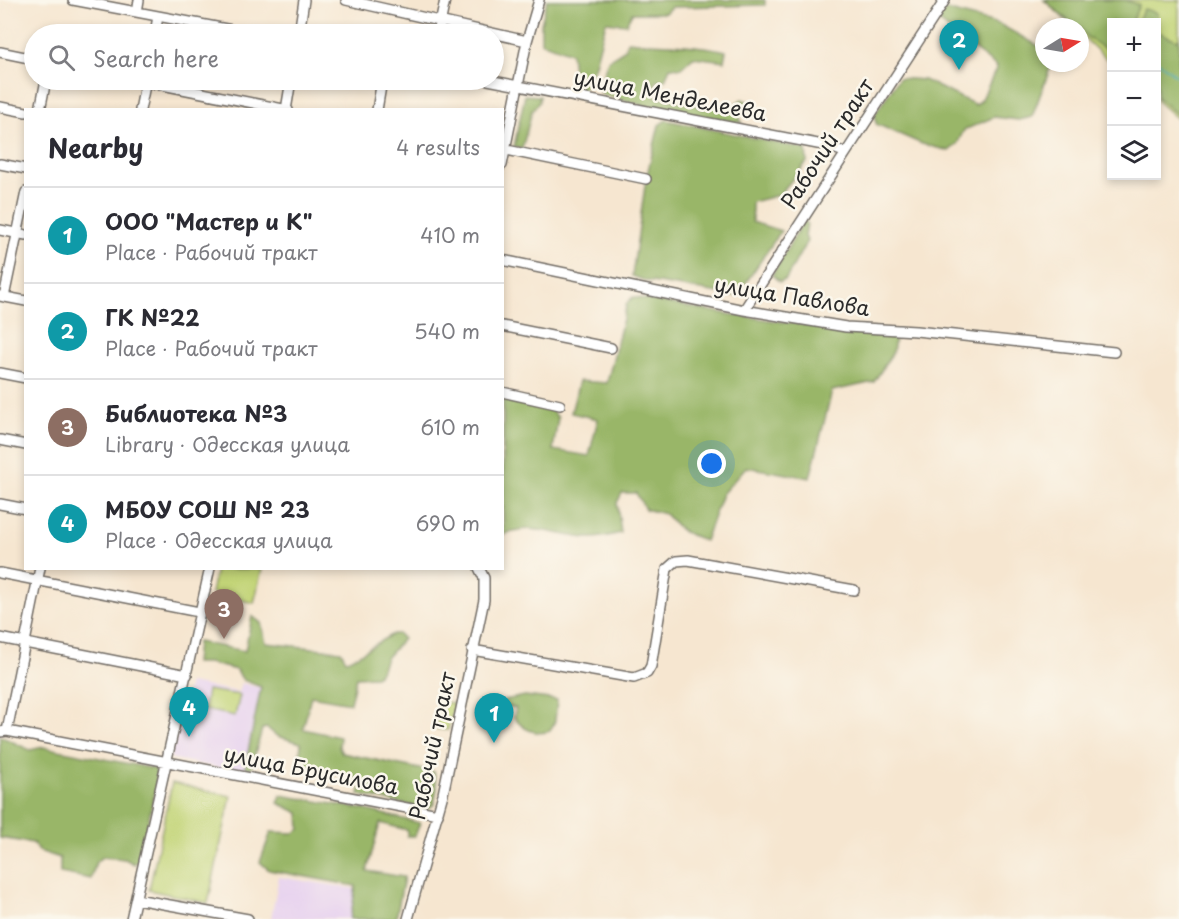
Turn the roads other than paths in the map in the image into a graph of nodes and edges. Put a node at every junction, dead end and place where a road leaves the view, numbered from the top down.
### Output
1 (74, 0) edge
2 (139, 0) edge
3 (304, 0) edge
4 (346, 0) edge
5 (444, 0) edge
6 (539, 0) edge
7 (945, 0) edge
8 (137, 12) junction
9 (158, 16) junction
10 (440, 23) junction
11 (157, 24) edge
12 (200, 24) edge
13 (300, 24) edge
14 (445, 24) edge
15 (504, 36) edge
16 (527, 41) junction
17 (0, 52) edge
18 (24, 57) edge
19 (504, 83) edge
20 (518, 86) junction
21 (44, 90) edge
22 (142, 90) edge
23 (193, 90) edge
24 (290, 90) edge
25 (380, 90) edge
26 (0, 107) edge
27 (40, 108) edge
28 (140, 108) edge
29 (282, 108) edge
30 (287, 108) edge
31 (377, 108) edge
32 (24, 112) edge
33 (504, 149) edge
34 (844, 152) junction
35 (0, 164) edge
36 (24, 169) edge
37 (646, 180) dead end
38 (24, 209) edge
39 (0, 230) edge
40 (21, 234) edge
41 (504, 260) edge
42 (2, 297) edge
43 (24, 301) edge
44 (744, 309) junction
45 (504, 326) edge
46 (611, 348) dead end
47 (1114, 352) dead end
48 (0, 373) edge
49 (24, 378) edge
50 (504, 392) edge
51 (560, 405) dead end
52 (0, 440) edge
53 (24, 445) edge
54 (0, 504) edge
55 (24, 509) edge
56 (40, 570) edge
57 (210, 570) edge
58 (480, 570) edge
59 (0, 573) edge
60 (38, 580) junction
61 (854, 590) dead end
62 (199, 612) junction
63 (0, 638) edge
64 (27, 643) junction
65 (472, 650) junction
66 (187, 675) junction
67 (4, 731) edge
68 (165, 762) junction
69 (438, 814) junction
70 (136, 899) junction
71 (131, 919) edge
72 (248, 919) edge
73 (408, 919) edge

1 - 8 street
2 - 8 street
3 - 13 street
4 - 10 street
5 - 10 street
6 - 16 street
7 - 34 street, Рабочий тракт
8 - 9 street
9 - 11 street
9 - 12 street
10 - 14 street
15 - 16 street
16 - 20 street
17 - 18 street
19 - 20 street, улица Менделеева
20 - 33 street
20 - 34 street, улица Менделеева
21 - 27 street
22 - 28 street
23 - 29 street
24 - 30 street
25 - 31 street
26 - 32 street
33 - 37 street
34 - 44 street, Рабочий тракт
35 - 36 street
38 - 40 street
39 - 40 street
40 - 42 street
41 - 44 street, улица Павлова
42 - 43 street
44 - 47 street, улица Павлова
45 - 46 street
48 - 49 street
50 - 51 street
52 - 53 street
54 - 55 street
56 - 60 street
57 - 62 street
58 - 65 street, Рабочий тракт
59 - 60 street
60 - 62 street
60 - 64 street
61 - 65 street
62 - 66 street
63 - 64 street
64 - 66 street
64 - 67 street
65 - 69 street, Рабочий тракт
66 - 68 street
67 - 68 street, улица Брусилова
68 - 69 street, улица Брусилова
68 - 70 street
69 - 73 street, Рабочий тракт
70 - 71 street
70 - 72 street

